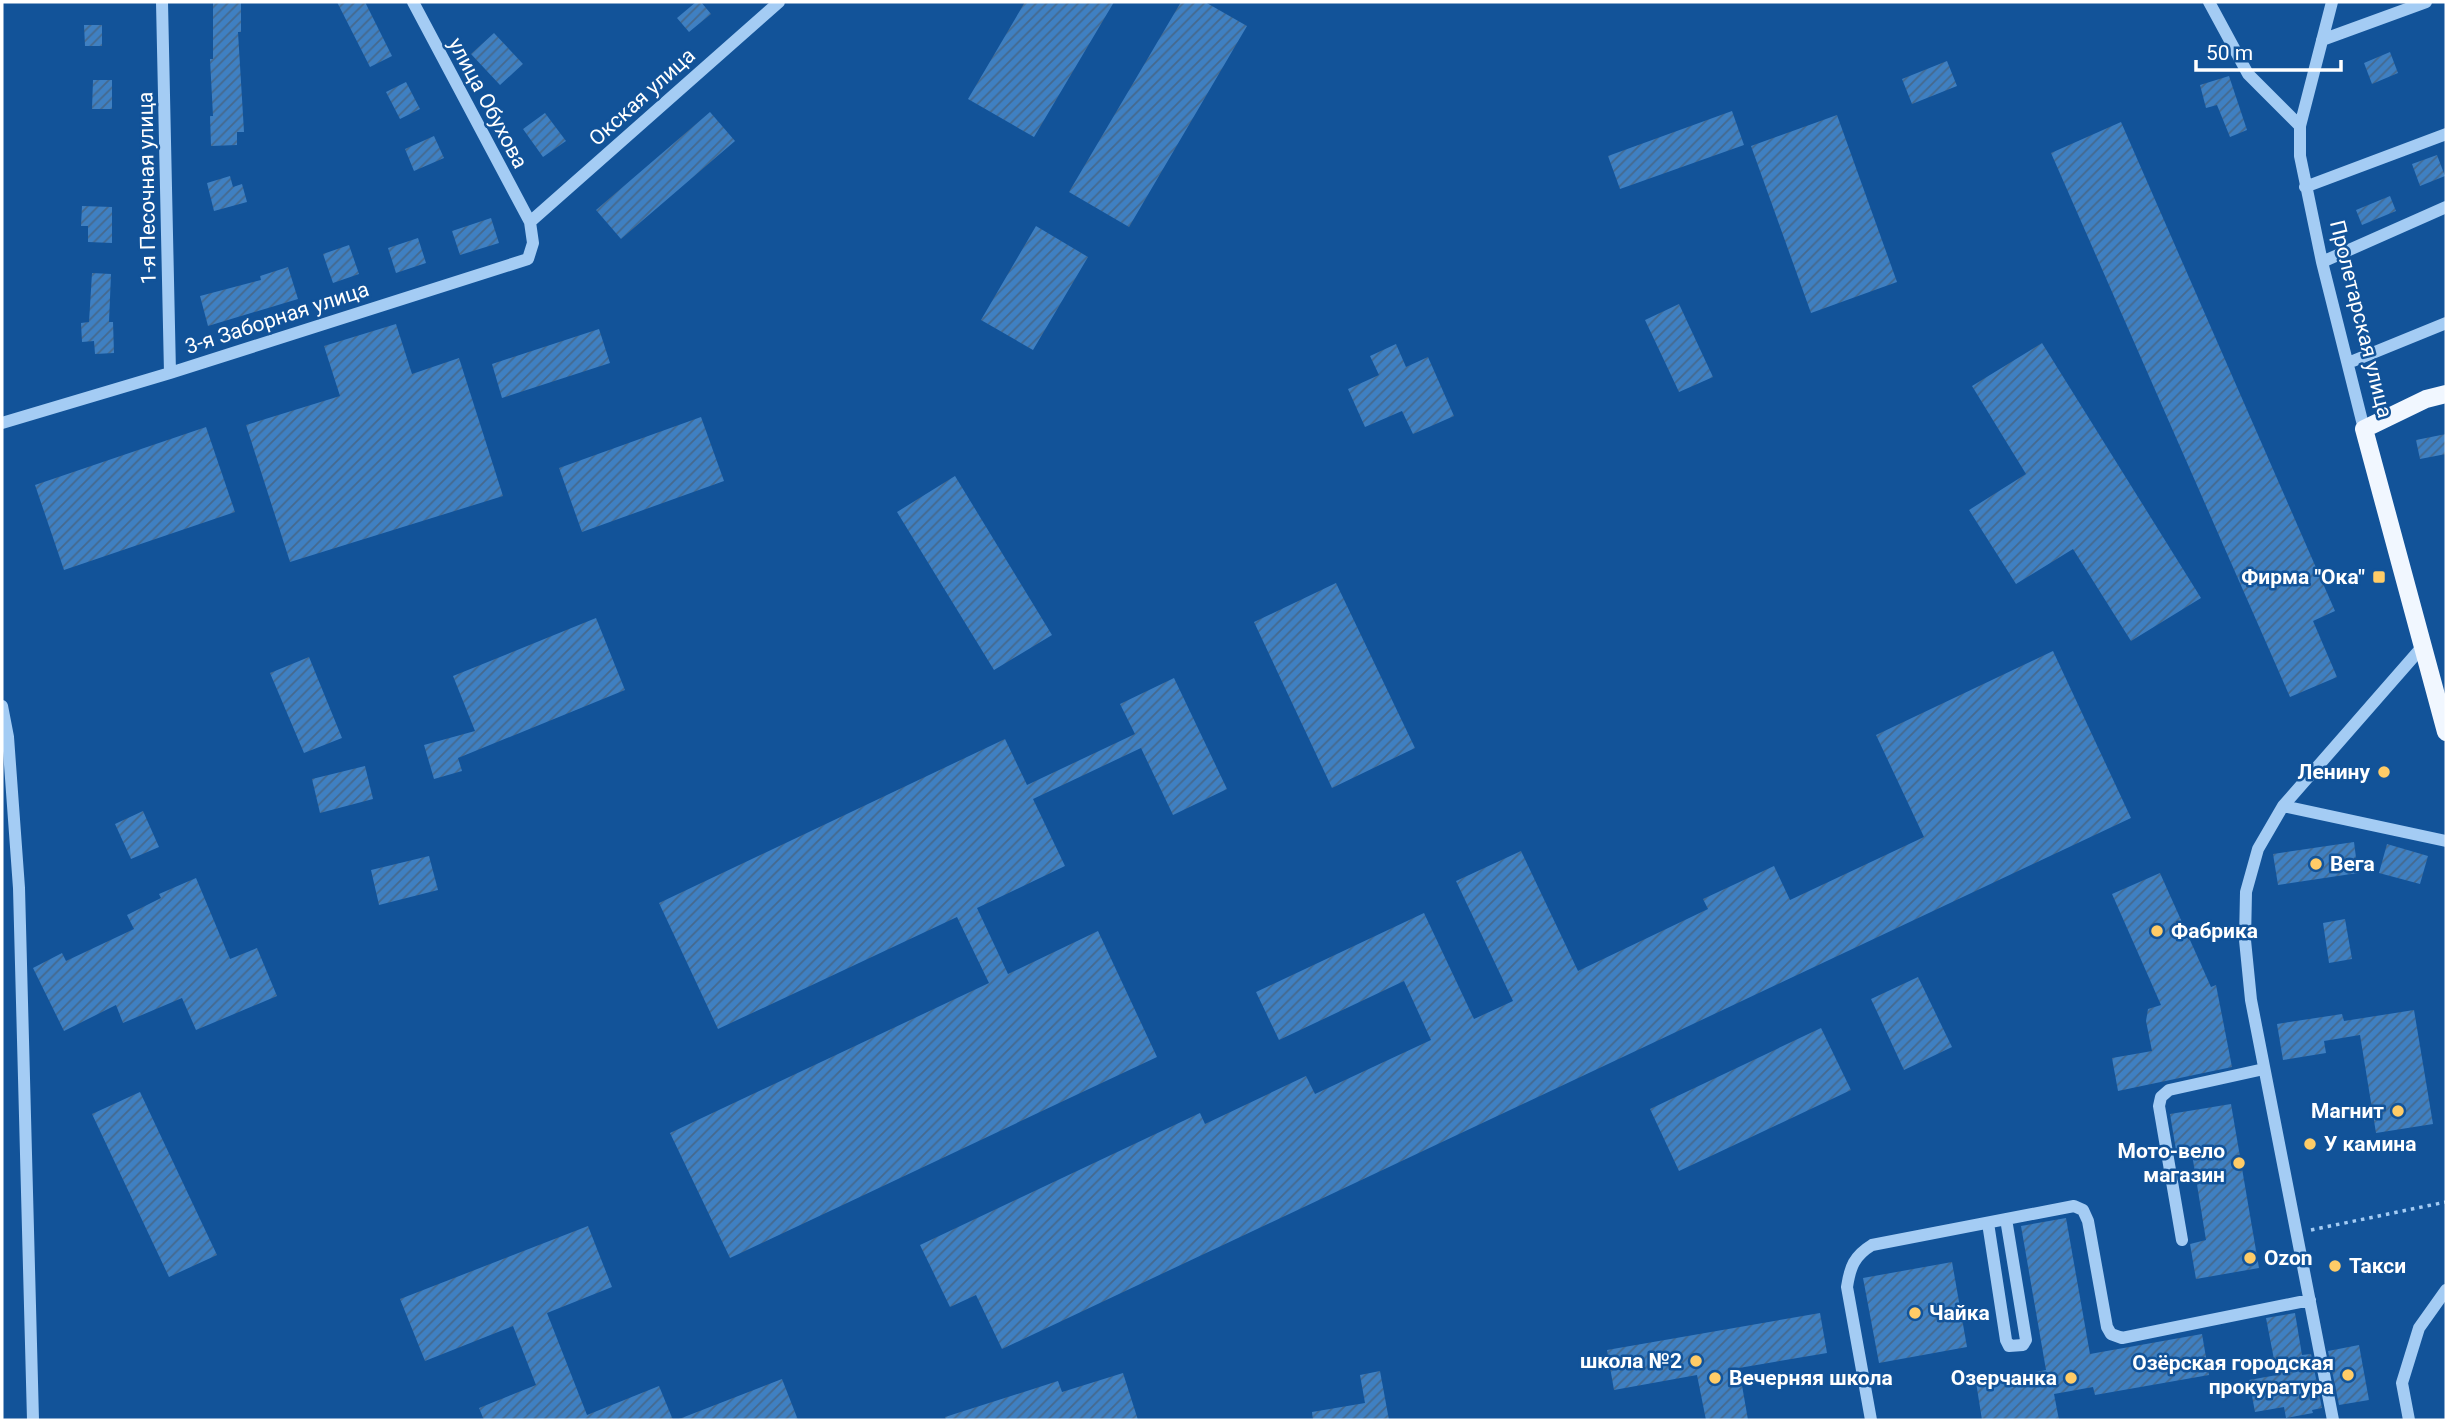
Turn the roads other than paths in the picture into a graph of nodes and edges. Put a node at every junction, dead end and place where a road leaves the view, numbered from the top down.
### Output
1 (162, 2) edge
2 (412, 2) edge
3 (779, 2) edge
4 (2208, 2) edge
5 (2332, 2) edge
6 (2426, 2) edge
7 (2322, 40) junction
8 (2300, 126) junction
9 (2446, 134) edge
10 (2305, 187) junction
11 (2446, 207) edge
12 (530, 222) junction
13 (2322, 262) junction
14 (2446, 323) edge
15 (2348, 363) junction
16 (170, 373) junction
17 (2446, 394) edge
18 (2, 423) edge
19 (2364, 429) junction
20 (2423, 646) junction
21 (2, 706) edge
22 (2446, 732) edge
23 (2283, 806) junction
24 (2446, 841) edge
25 (2264, 1069) junction
26 (2006, 1219) junction
27 (1988, 1223) junction
28 (2182, 1240) dead end
29 (2446, 1290) edge
30 (2309, 1300) junction
31 (33, 1420) edge
32 (1871, 1420) edge
33 (2333, 1420) edge
34 (2409, 1420) edge

1 - 16 street, 1-я Песочная улица
2 - 12 street, улица Обухова
3 - 12 street, Окская улица
4 - 8 street
5 - 7 street, Пролетарская улица
6 - 7 street
7 - 8 street, Пролетарская улица
8 - 10 street, Пролетарская улица
9 - 10 street
10 - 13 street, Пролетарская улица
11 - 13 street
12 - 16 street, 3-я Заборная улица
13 - 15 street, Пролетарская улица
14 - 15 street
15 - 19 street, Пролетарская улица
16 - 18 street, 3-я Заборная улица
17 - 19 main road
19 - 20 main road, Пролетарская улица
20 - 22 main road, Пролетарская улица
20 - 23 street
21 - 31 street
23 - 24 street
23 - 25 street
25 - 28 street
25 - 30 street
26 - 27 street
26 - 27 street
26 - 30 street
27 - 32 street
29 - 34 street
30 - 33 street

